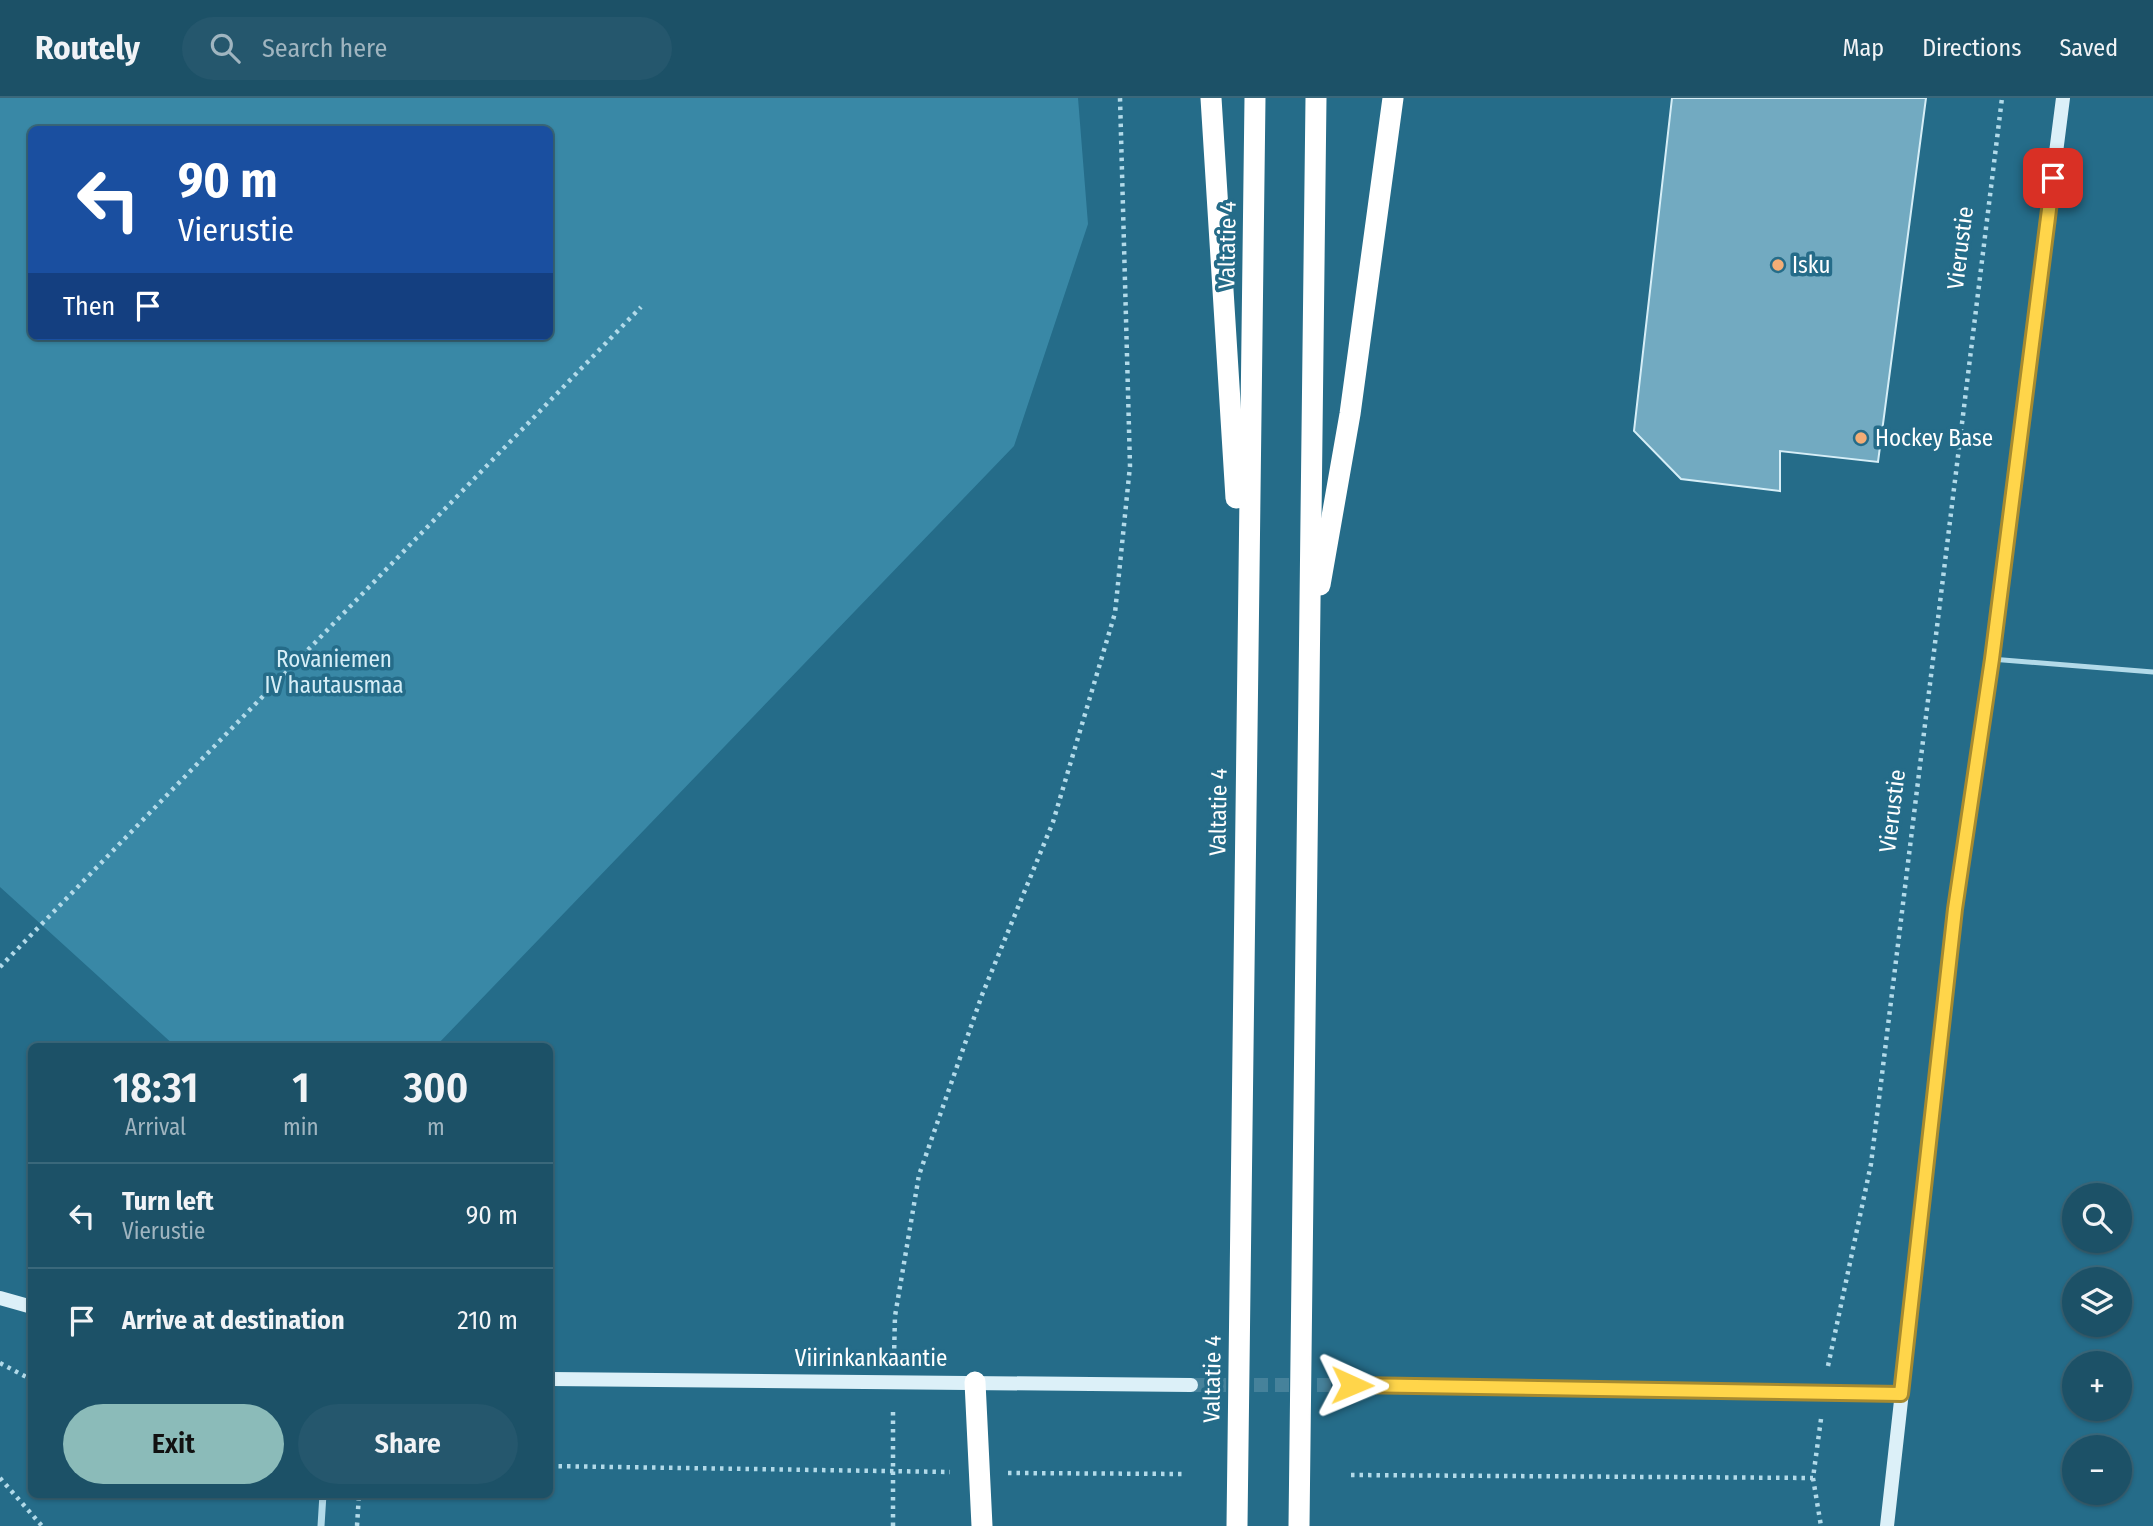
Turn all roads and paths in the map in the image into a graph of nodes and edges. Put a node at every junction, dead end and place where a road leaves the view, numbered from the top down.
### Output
1 (1119, 98) edge
2 (1211, 98) edge
3 (1255, 98) edge
4 (1316, 98) edge
5 (1393, 98) edge
6 (2002, 98) edge
7 (2063, 98) edge
8 (641, 307) dead end
9 (1246, 646) junction
10 (1308, 649) junction
11 (1992, 659) junction
12 (2153, 671) edge
13 (0, 967) edge
14 (0, 1298) edge
15 (28, 1306) edge
16 (0, 1363) edge
17 (28, 1378) edge
18 (553, 1379) edge
19 (893, 1381) junction
20 (975, 1382) junction
21 (1191, 1385) tunnel mouth
22 (1352, 1385) tunnel mouth
23 (1824, 1394) junction
24 (1901, 1394) junction
25 (553, 1466) edge
26 (894, 1470) junction
27 (979, 1473) junction
28 (1185, 1474) dead end
29 (1351, 1475) dead end
30 (0, 1478) edge
31 (1813, 1478) junction
32 (323, 1498) edge
33 (359, 1498) edge
34 (42, 1526) edge
35 (321, 1526) edge
36 (356, 1526) edge
37 (893, 1526) edge
38 (982, 1526) edge
39 (1237, 1526) edge
40 (1299, 1526) edge
41 (1821, 1526) edge
42 (1887, 1526) edge

1 - 19 path
2 - 9 highway
3 - 9 highway, Valtatie 4
4 - 10 highway
5 - 10 highway
6 - 23 path, Vierustie
7 - 11 street
8 - 13 path
9 - 39 highway, Valtatie 4
10 - 40 highway
11 - 12 lane
11 - 24 street
14 - 15 street
16 - 17 path
18 - 19 street, Viirinkankaantie
19 - 20 street, Viirinkankaantie
19 - 26 path
20 - 21 street, Viirinkankaantie
20 - 27 highway
22 - 23 street
23 - 24 street
23 - 31 path, Vierustie
24 - 42 street
25 - 26 path
26 - 27 path
26 - 37 path
27 - 28 path
27 - 38 highway
29 - 31 path
30 - 34 path
31 - 41 path, Vierustie
32 - 35 street
33 - 36 path

